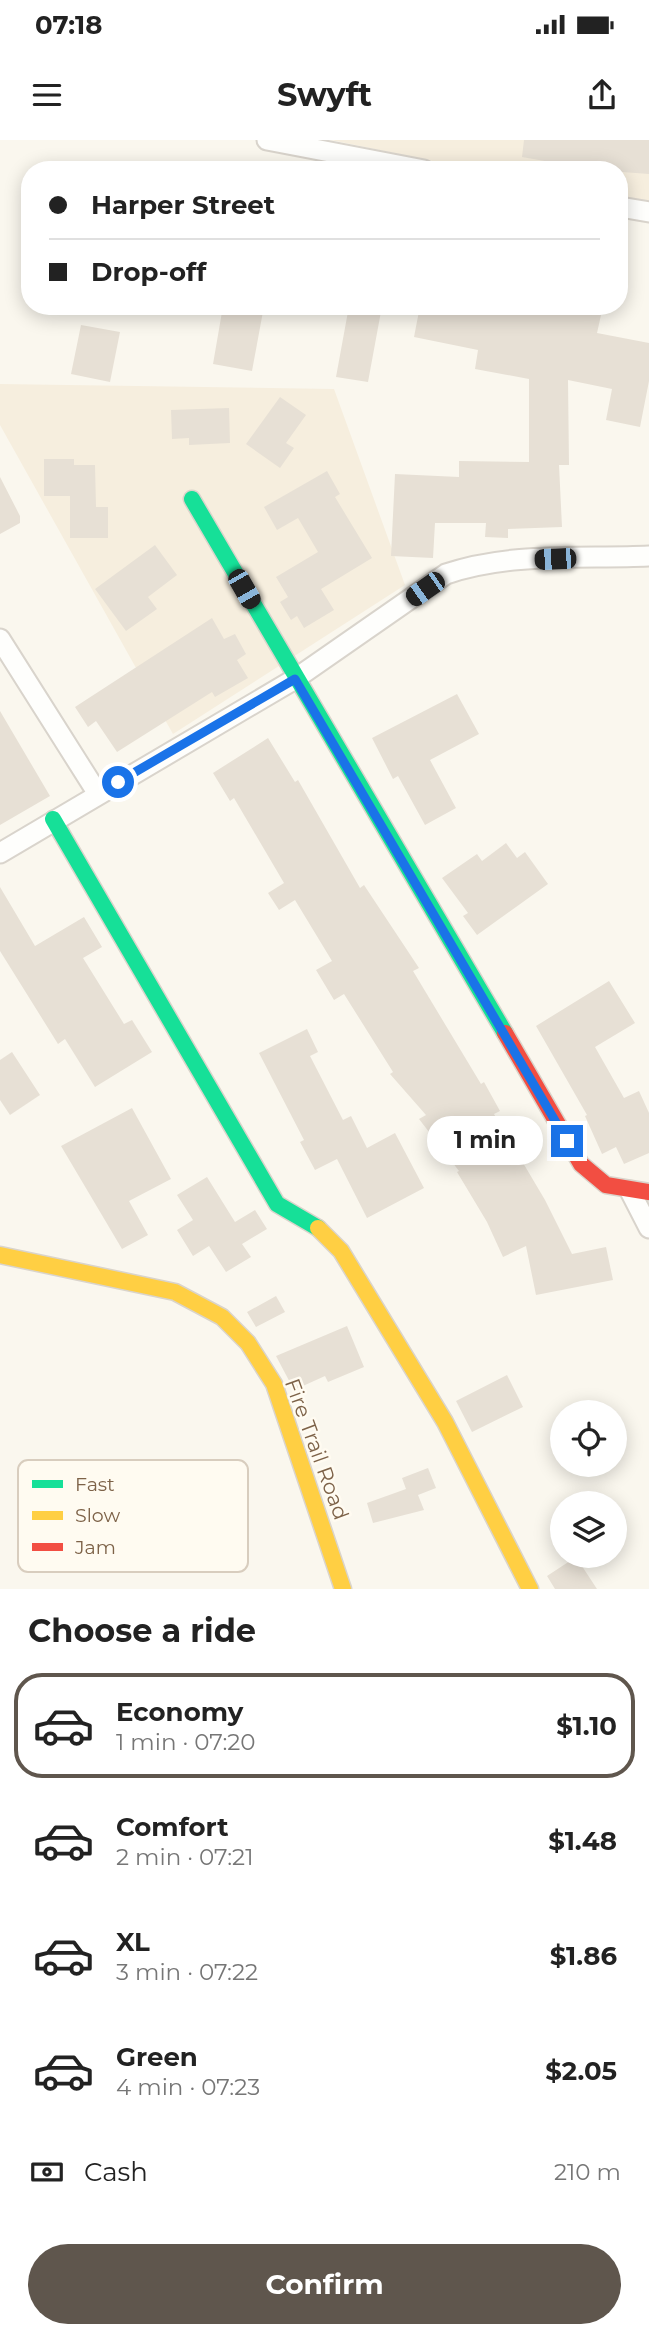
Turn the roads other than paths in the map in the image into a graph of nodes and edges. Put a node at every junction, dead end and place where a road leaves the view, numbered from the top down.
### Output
1 (267, 140) edge
2 (377, 161) edge
3 (628, 208) edge
4 (649, 212) edge
5 (192, 499) dead end
6 (649, 556) edge
7 (0, 639) edge
8 (295, 679) junction
9 (97, 794) junction
10 (53, 819) junction
11 (0, 853) edge
12 (639, 1192) edge
13 (649, 1228) edge
14 (0, 1255) edge
15 (343, 1589) edge
16 (530, 1589) edge

1 - 2 street
3 - 4 street
5 - 8 street
6 - 8 street
7 - 9 street
8 - 9 street
8 - 12 street
9 - 10 street
10 - 11 street
10 - 16 street
12 - 13 street
14 - 15 street, Fire Trail Road

